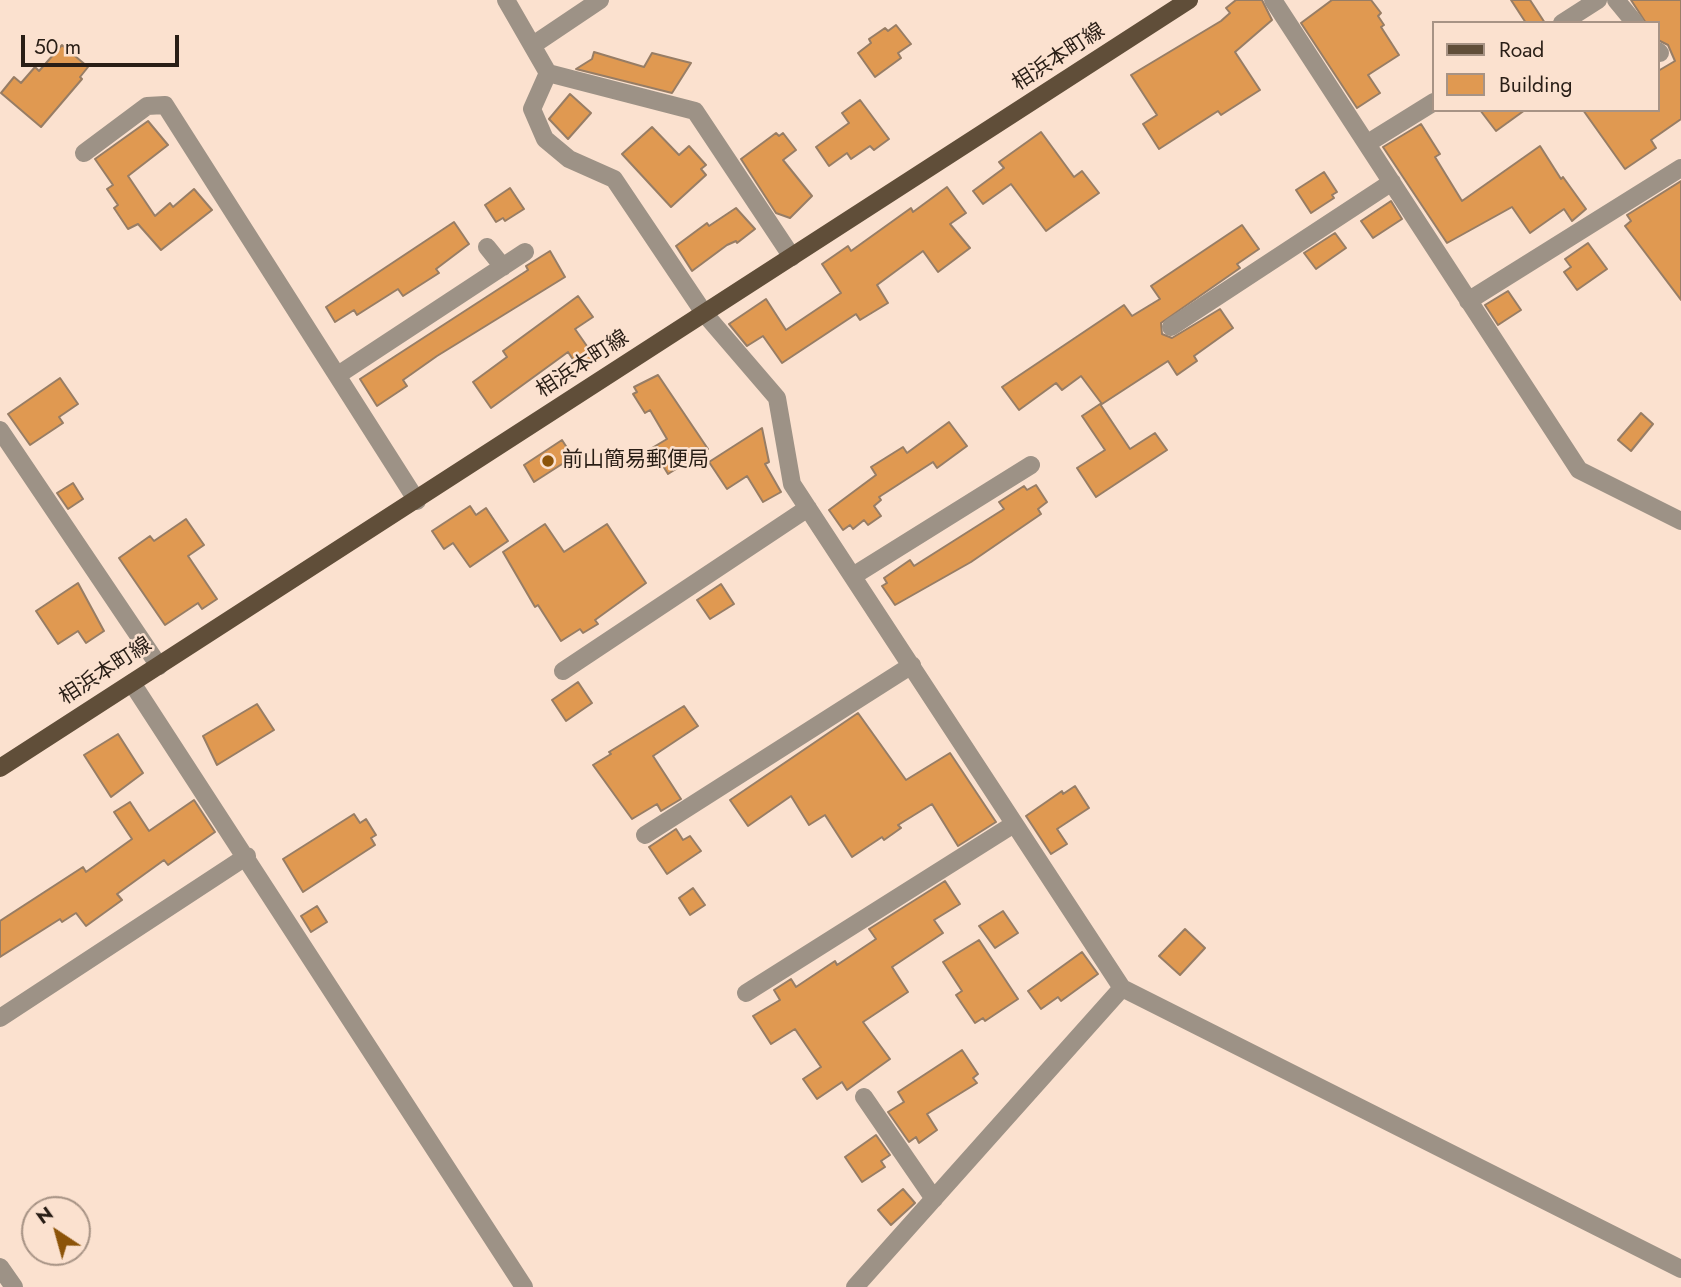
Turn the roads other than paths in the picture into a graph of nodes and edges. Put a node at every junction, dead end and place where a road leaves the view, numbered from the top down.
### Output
1 (506, 0) edge
2 (600, 0) edge
3 (1189, 0) edge
4 (1273, 0) edge
5 (1598, 0) edge
6 (1616, 0) edge
7 (1565, 21) edge
8 (1633, 21) edge
9 (533, 46) junction
10 (548, 74) junction
11 (1432, 103) edge
12 (1368, 143) junction
13 (84, 153) dead end
14 (1681, 168) edge
15 (1392, 181) junction
16 (487, 247) dead end
17 (525, 252) dead end
18 (792, 257) junction
19 (503, 267) junction
20 (1468, 301) junction
21 (704, 313) junction
22 (1171, 327) dead end
23 (338, 375) junction
24 (0, 430) edge
25 (1031, 465) dead end
26 (417, 501) junction
27 (808, 508) junction
28 (1681, 521) edge
29 (853, 576) junction
30 (912, 665) junction
31 (159, 666) junction
32 (563, 671) dead end
33 (132, 683) junction
34 (0, 768) edge
35 (1014, 824) junction
36 (645, 835) dead end
37 (247, 856) junction
38 (1122, 988) junction
39 (747, 993) dead end
40 (0, 1018) edge
41 (864, 1097) dead end
42 (934, 1199) junction
43 (0, 1268) edge
44 (1681, 1269) edge
45 (13, 1287) edge
46 (524, 1287) edge
47 (855, 1287) edge

1 - 9 street
2 - 9 street
3 - 18 main road, 相浜本町線
4 - 12 street
5 - 7 street
6 - 8 street
9 - 10 street
10 - 18 street
10 - 21 street
11 - 12 street
12 - 15 street
13 - 23 street
14 - 20 street
15 - 20 street
15 - 22 street
16 - 19 street
17 - 19 street
18 - 21 main road, 相浜本町線
19 - 23 street
20 - 28 street
21 - 26 main road, 相浜本町線
21 - 27 street
23 - 26 street
24 - 31 street
25 - 29 street
26 - 31 main road, 相浜本町線
27 - 29 street
27 - 32 street
29 - 30 street
30 - 35 street
30 - 36 street
31 - 33 main road, 相浜本町線
33 - 34 main road, 相浜本町線
33 - 37 street
35 - 38 street
35 - 39 street
37 - 40 street
37 - 46 street
38 - 42 street
38 - 44 street
41 - 42 street
42 - 47 street
43 - 45 street

